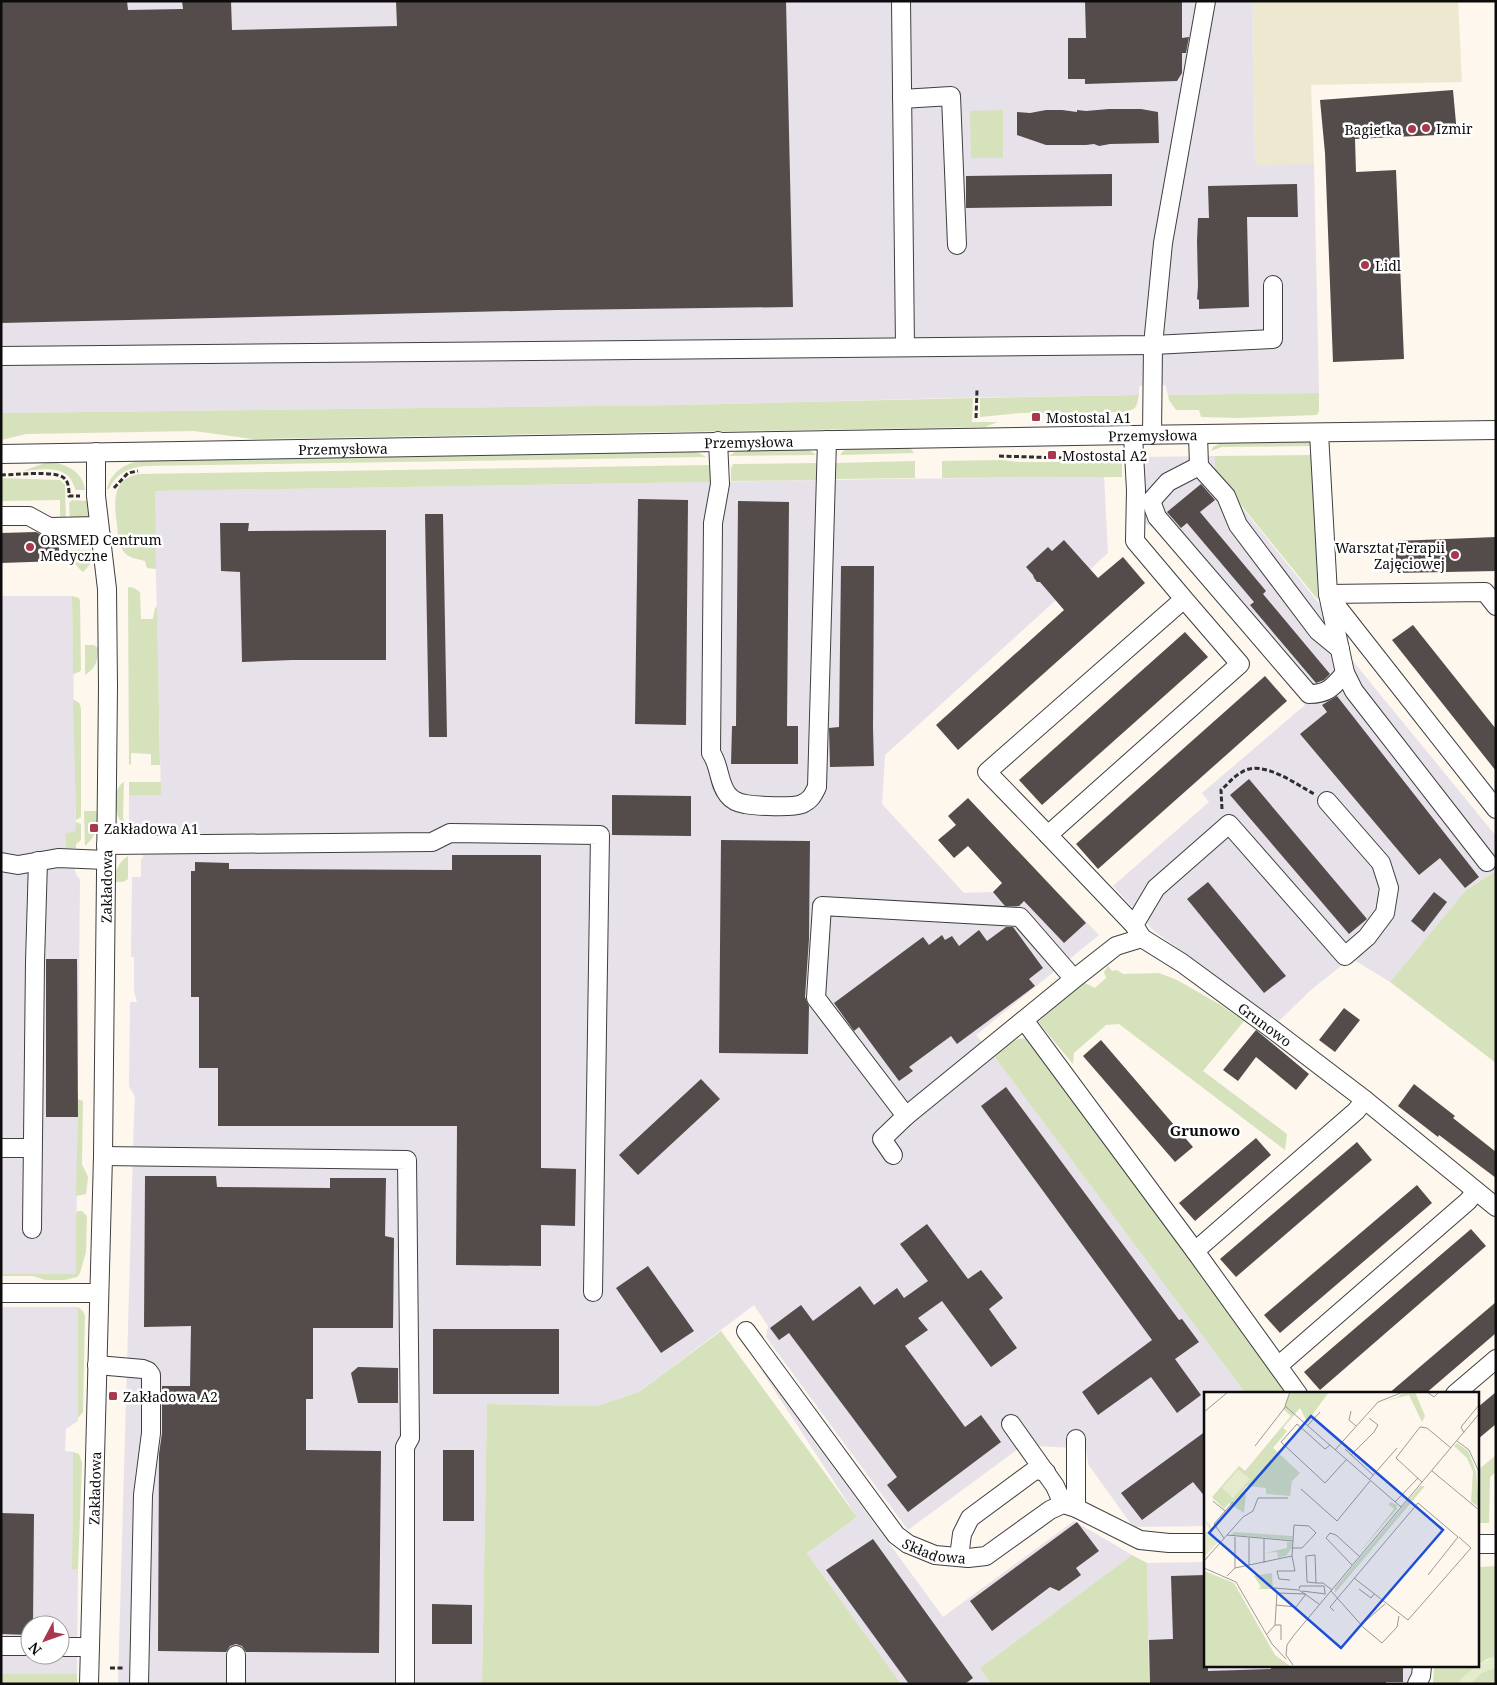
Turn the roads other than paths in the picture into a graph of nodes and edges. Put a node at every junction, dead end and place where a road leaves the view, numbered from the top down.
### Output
1 (902, 1) edge
2 (1206, 1) edge
3 (902, 99) junction
4 (957, 245) dead end
5 (1273, 285) dead end
6 (1153, 345) junction
7 (904, 347) junction
8 (1, 356) edge
9 (1496, 430) edge
10 (1320, 433) junction
11 (1198, 434) junction
12 (1133, 435) junction
13 (1152, 435) junction
14 (827, 440) junction
15 (718, 442) junction
16 (96, 452) junction
17 (1, 454) edge
18 (1199, 466) junction
19 (1, 516) edge
20 (99, 526) junction
21 (1328, 594) junction
22 (1184, 599) junction
23 (1496, 606) edge
24 (1340, 649) junction
25 (1345, 673) junction
26 (1327, 801) road end
27 (1496, 808) edge
28 (1048, 835) junction
29 (106, 852) junction
30 (38, 861) junction
31 (1, 862) edge
32 (1487, 862) dead end
33 (1138, 931) junction
34 (1074, 980) junction
35 (1024, 1020) junction
36 (1365, 1100) junction
37 (906, 1116) junction
38 (1, 1148) edge
39 (32, 1148) junction
40 (893, 1155) dead end
41 (104, 1156) junction
42 (1476, 1191) junction
43 (1496, 1207) edge
44 (32, 1229) dead end
45 (1195, 1251) junction
46 (593, 1292) dead end
47 (1, 1293) edge
48 (99, 1293) junction
49 (746, 1331) dead end
50 (1496, 1359) edge
51 (97, 1365) junction
52 (1278, 1366) junction
53 (1297, 1392) edge
54 (1457, 1392) edge
55 (1011, 1424) dead end
56 (1076, 1439) dead end
57 (1046, 1472) junction
58 (1069, 1506) junction
59 (1204, 1543) edge
60 (1480, 1544) edge
61 (1496, 1544) edge
62 (959, 1557) junction
63 (1, 1646) edge
64 (20, 1646) edge
65 (70, 1647) edge
66 (90, 1647) junction
67 (236, 1654) dead end
68 (1422, 1668) edge
69 (89, 1684) edge
70 (139, 1684) edge
71 (236, 1684) edge
72 (405, 1684) edge
73 (1417, 1684) edge

1 - 3 street
2 - 6 street
3 - 4 street
3 - 7 street
5 - 6 street
6 - 7 street
6 - 13 street
7 - 8 street
9 - 10 street, Przemysłowa
10 - 11 street, Przemysłowa
10 - 21 street
11 - 13 street, Przemysłowa
11 - 18 street
12 - 13 street, Przemysłowa
12 - 14 street, Przemysłowa
12 - 22 street
14 - 15 street, Przemysłowa
14 - 15 street
15 - 16 street, Przemysłowa
16 - 17 street, Przemysłowa
16 - 20 street, Zakładowa
18 - 24 street
18 - 25 street
19 - 20 street
20 - 29 street, Zakładowa
21 - 23 street
21 - 24 street
21 - 27 street
22 - 28 street
22 - 28 street, Grunowo
24 - 25 street
25 - 32 street
26 - 33 street
28 - 33 street, Grunowo
29 - 30 street
29 - 41 street, Zakładowa
29 - 46 street
30 - 31 street
30 - 39 street
33 - 34 street
33 - 36 street, Grunowo
34 - 35 street
34 - 37 street
35 - 37 street
35 - 45 street
36 - 42 street, Grunowo
36 - 45 street
37 - 40 street
38 - 39 street
39 - 44 street
41 - 48 street, Zakładowa
41 - 72 street
42 - 43 street, Grunowo
42 - 52 street
45 - 52 street
47 - 48 street
48 - 51 street, Zakładowa
49 - 62 street, Składowa
50 - 54 street
51 - 66 street, Zakładowa
51 - 70 street
52 - 53 street
55 - 57 street
56 - 58 street
57 - 58 street
57 - 62 street
58 - 59 street
58 - 62 street, Składowa
60 - 61 street
63 - 64 street
65 - 66 street
66 - 69 street, Zakładowa
67 - 71 street
68 - 73 street

